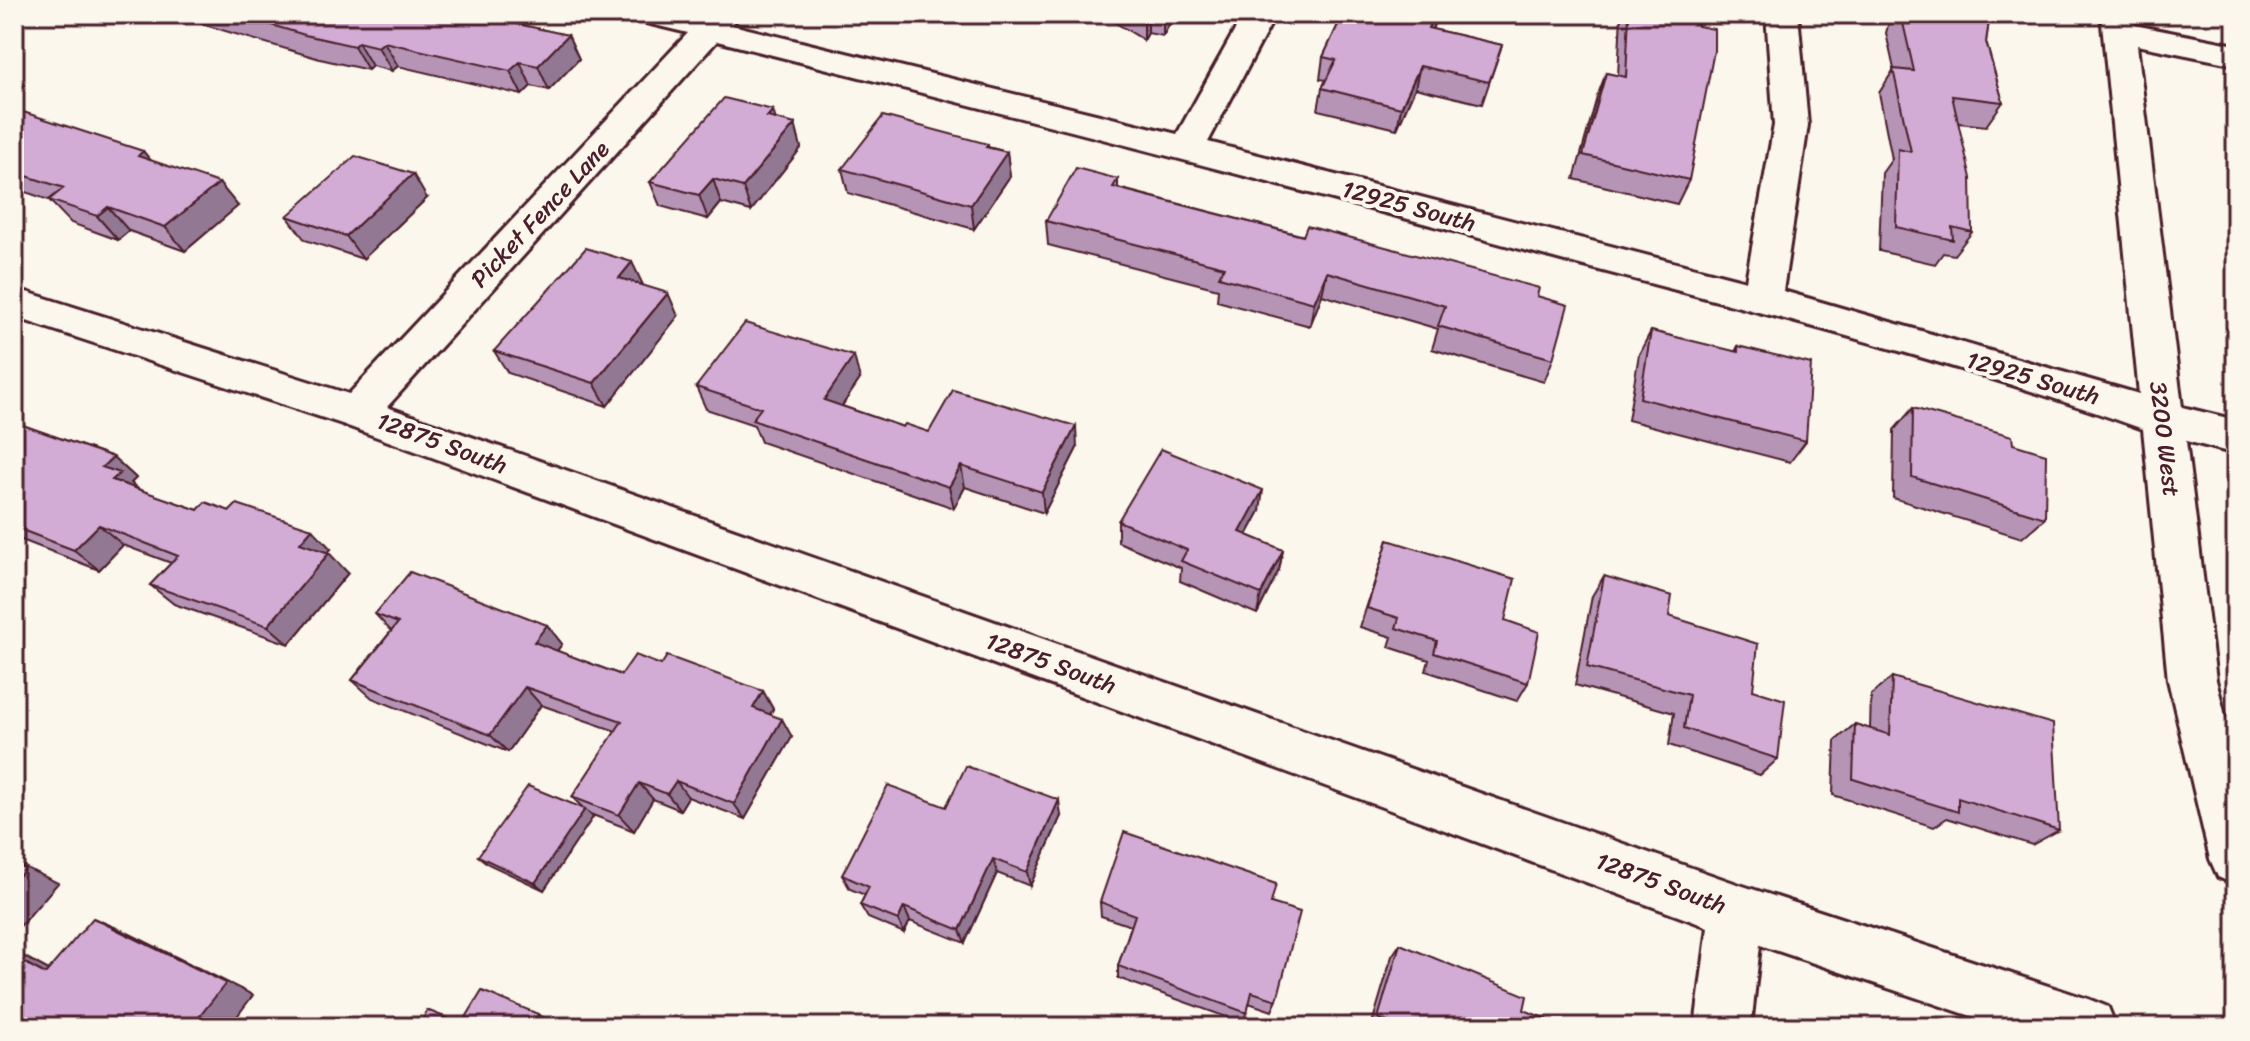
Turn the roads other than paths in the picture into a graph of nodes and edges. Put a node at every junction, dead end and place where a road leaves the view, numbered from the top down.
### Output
1 (649, 14) edge
2 (1260, 14) edge
3 (1782, 14) edge
4 (717, 22) edge
5 (2118, 23) edge
6 (2236, 55) edge
7 (1187, 148) junction
8 (1762, 299) junction
9 (14, 302) edge
10 (357, 413) junction
11 (2163, 419) junction
12 (2236, 437) edge
13 (2236, 859) edge
14 (1737, 911) junction
15 (1723, 1027) edge
16 (2088, 1027) edge

1 - 4 street, 12925 South
2 - 7 street
3 - 8 street
4 - 7 street, 12925 South
4 - 10 street, Picket Fence Lane
5 - 6 street
5 - 11 street, 3200 West
7 - 8 street, 12925 South
8 - 11 street, 12925 South
9 - 10 street, 12875 South
10 - 14 street, 12875 South
11 - 12 street, 12925 South
11 - 13 street, 3200 West
14 - 15 street
14 - 16 street, 12875 South

